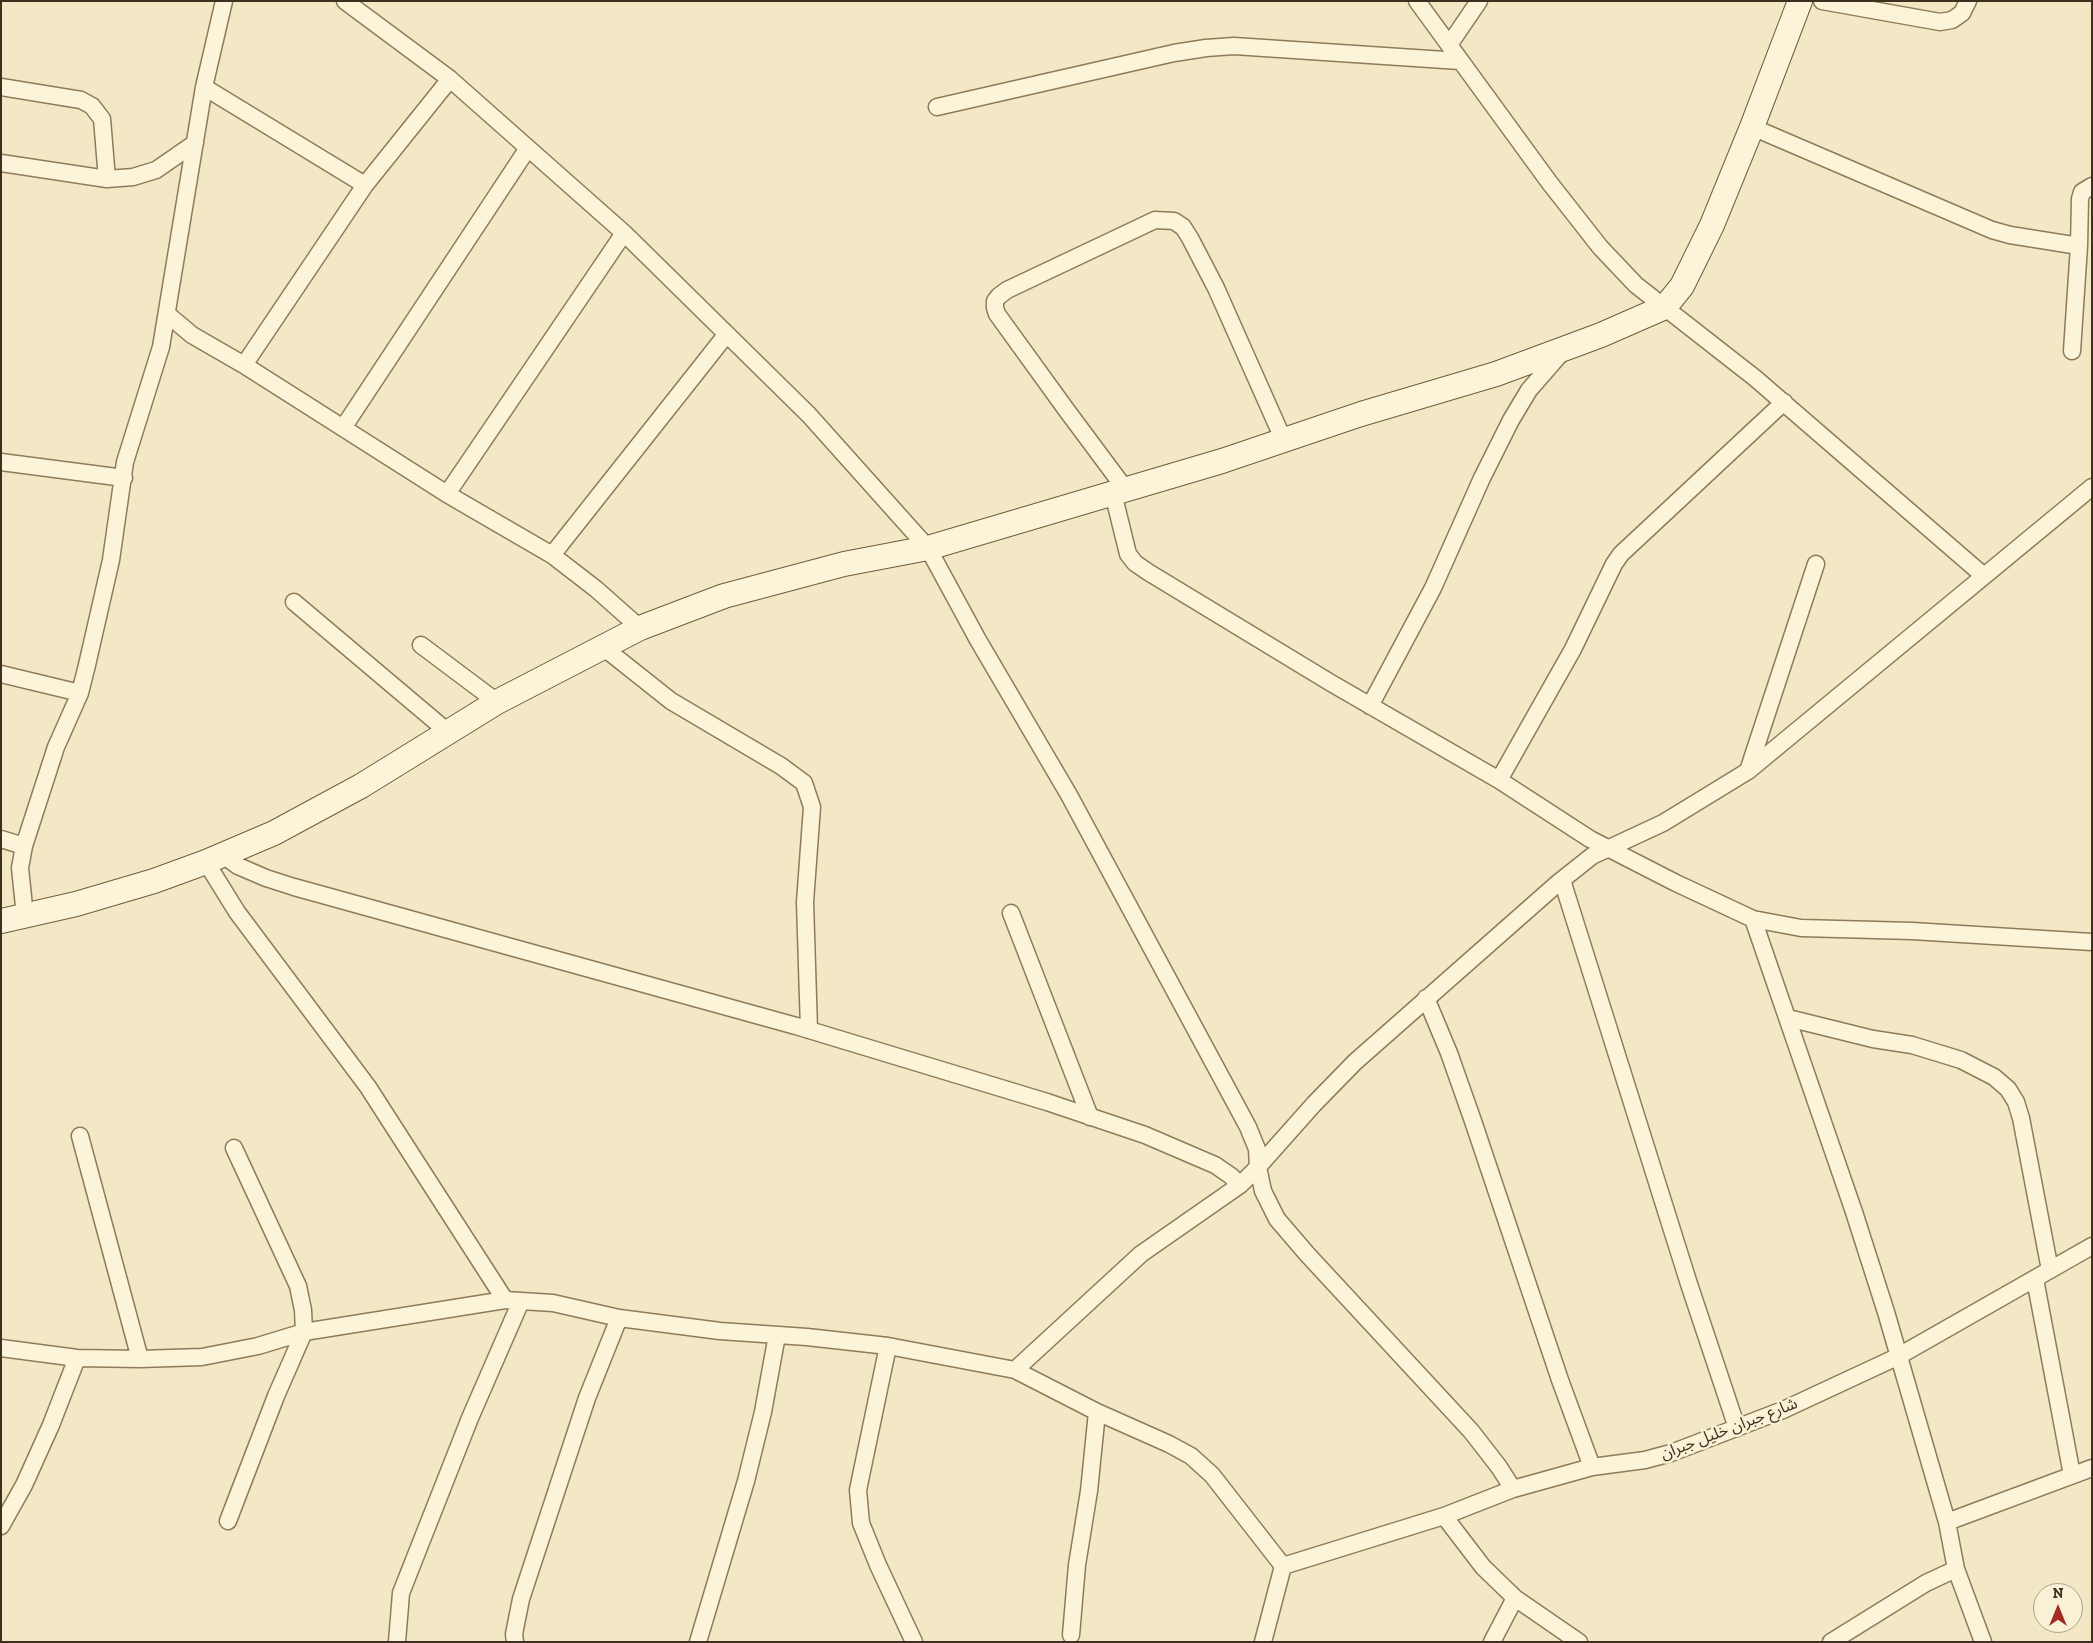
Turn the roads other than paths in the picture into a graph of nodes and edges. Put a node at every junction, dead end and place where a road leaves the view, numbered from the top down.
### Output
1 (224, 1) edge
2 (344, 1) edge
3 (1417, 1) edge
4 (1479, 1) edge
5 (1800, 1) edge
6 (1822, 1) edge
7 (1968, 1) edge
8 (1449, 45) junction
9 (1460, 61) junction
10 (450, 79) junction
11 (1, 87) edge
12 (204, 87) junction
13 (937, 107) dead end
14 (1752, 127) junction
15 (195, 143) junction
16 (528, 148) junction
17 (1, 163) edge
18 (107, 179) junction
19 (365, 184) junction
20 (2092, 186) edge
21 (624, 233) junction
22 (2079, 246) junction
23 (1665, 307) junction
24 (167, 314) junction
25 (726, 335) junction
26 (1565, 348) junction
27 (2072, 351) dead end
28 (244, 365) junction
29 (1784, 402) junction
30 (343, 428) junction
31 (1284, 441) junction
32 (1, 462) edge
33 (124, 478) junction
34 (2092, 487) edge
35 (1120, 491) junction
36 (447, 494) junction
37 (928, 548) junction
38 (552, 555) junction
39 (1816, 564) dead end
40 (1984, 576) junction
41 (294, 602) dead end
42 (640, 628) junction
43 (421, 646) dead end
44 (603, 647) junction
45 (1, 674) edge
46 (80, 693) junction
47 (497, 702) junction
48 (1370, 706) junction
49 (448, 732) junction
50 (1748, 771) junction
51 (1499, 780) junction
52 (1, 838) edge
53 (24, 846) junction
54 (1608, 849) junction
55 (215, 859) junction
56 (1562, 880) junction
57 (1011, 912) dead end
58 (25, 916) junction
59 (1753, 919) junction
60 (1, 921) edge
61 (2092, 942) edge
62 (1426, 998) junction
63 (1788, 1018) junction
64 (809, 1030) junction
65 (1090, 1117) junction
66 (80, 1136) dead end
67 (234, 1148) dead end
68 (1258, 1167) junction
69 (1240, 1185) junction
70 (2092, 1246) edge
71 (2050, 1270) junction
72 (2035, 1278) junction
73 (513, 1300) junction
74 (619, 1318) junction
75 (304, 1332) junction
76 (777, 1335) junction
77 (888, 1346) junction
78 (1, 1348) edge
79 (1897, 1357) junction
80 (78, 1358) junction
81 (140, 1359) junction
82 (1015, 1370) junction
83 (1096, 1412) junction
84 (1737, 1428) junction
85 (1592, 1467) junction
86 (2092, 1468) edge
87 (2072, 1476) junction
88 (1513, 1489) junction
89 (1444, 1516) junction
90 (228, 1520) dead end
91 (1946, 1522) junction
92 (1, 1526) edge
93 (1283, 1566) junction
94 (1956, 1569) junction
95 (1515, 1598) junction
96 (1071, 1635) dead end
97 (397, 1642) edge
98 (515, 1642) edge
99 (698, 1642) edge
100 (914, 1642) edge
101 (1263, 1642) edge
102 (1492, 1642) edge
103 (1579, 1642) edge
104 (1831, 1642) edge
105 (1983, 1642) edge

1 - 12 street
2 - 10 street
3 - 8 street
4 - 8 street
5 - 14 street
6 - 7 street
8 - 9 street
9 - 13 street
9 - 23 street
10 - 16 street
10 - 19 street
11 - 18 street
12 - 15 street
12 - 19 street
14 - 22 street
14 - 23 street
15 - 18 street
15 - 24 street
16 - 21 street
16 - 30 street
17 - 18 street
19 - 28 street
20 - 22 street
21 - 25 street
21 - 36 street
22 - 27 street
23 - 26 street
23 - 29 street
24 - 28 street
24 - 33 street
25 - 37 street
25 - 38 street
26 - 31 street
26 - 48 street
28 - 30 street
29 - 40 street
29 - 51 street
30 - 36 street
31 - 35 street
31 - 35 street
32 - 33 street
33 - 46 street
34 - 40 street
35 - 37 street
35 - 48 street
36 - 38 street
37 - 42 street
37 - 68 street
38 - 42 street
39 - 50 street
40 - 50 street
41 - 49 street
42 - 44 street
43 - 47 street
44 - 47 street
44 - 64 street
45 - 46 street
46 - 53 street
47 - 49 street
48 - 51 street
49 - 55 street
50 - 54 street
51 - 54 street
52 - 53 street
53 - 58 street
54 - 56 street
54 - 59 street
55 - 58 street
55 - 64 street
55 - 73 street
56 - 62 street
56 - 84 street
57 - 65 street
58 - 60 street
59 - 61 street
59 - 63 street
62 - 68 street
62 - 85 street
63 - 71 street
63 - 79 street
64 - 65 street
65 - 69 street
66 - 81 street
67 - 75 street
68 - 69 street
68 - 88 street
69 - 82 street
70 - 71 street, شارع جبران خليل جبران
71 - 72 street, شارع جبران خليل جبران
72 - 79 street, شارع جبران خليل جبران
72 - 87 street
73 - 74 street
73 - 75 street
73 - 97 street
74 - 76 street
74 - 98 street
75 - 81 street
75 - 90 street
76 - 77 street
76 - 99 street
77 - 82 street
77 - 100 street
78 - 80 street
79 - 84 street, شارع جبران خليل جبران
79 - 91 street
80 - 81 street
80 - 92 street
82 - 83 street
83 - 93 street
83 - 96 street
84 - 85 street, شارع جبران خليل جبران
85 - 88 street, شارع جبران خليل جبران
86 - 87 street
87 - 91 street
88 - 89 street, شارع جبران خليل جبران
89 - 93 street, شارع جبران خليل جبران
89 - 95 street
91 - 94 street
93 - 101 street
94 - 104 street
94 - 105 street
95 - 102 street
95 - 103 street

